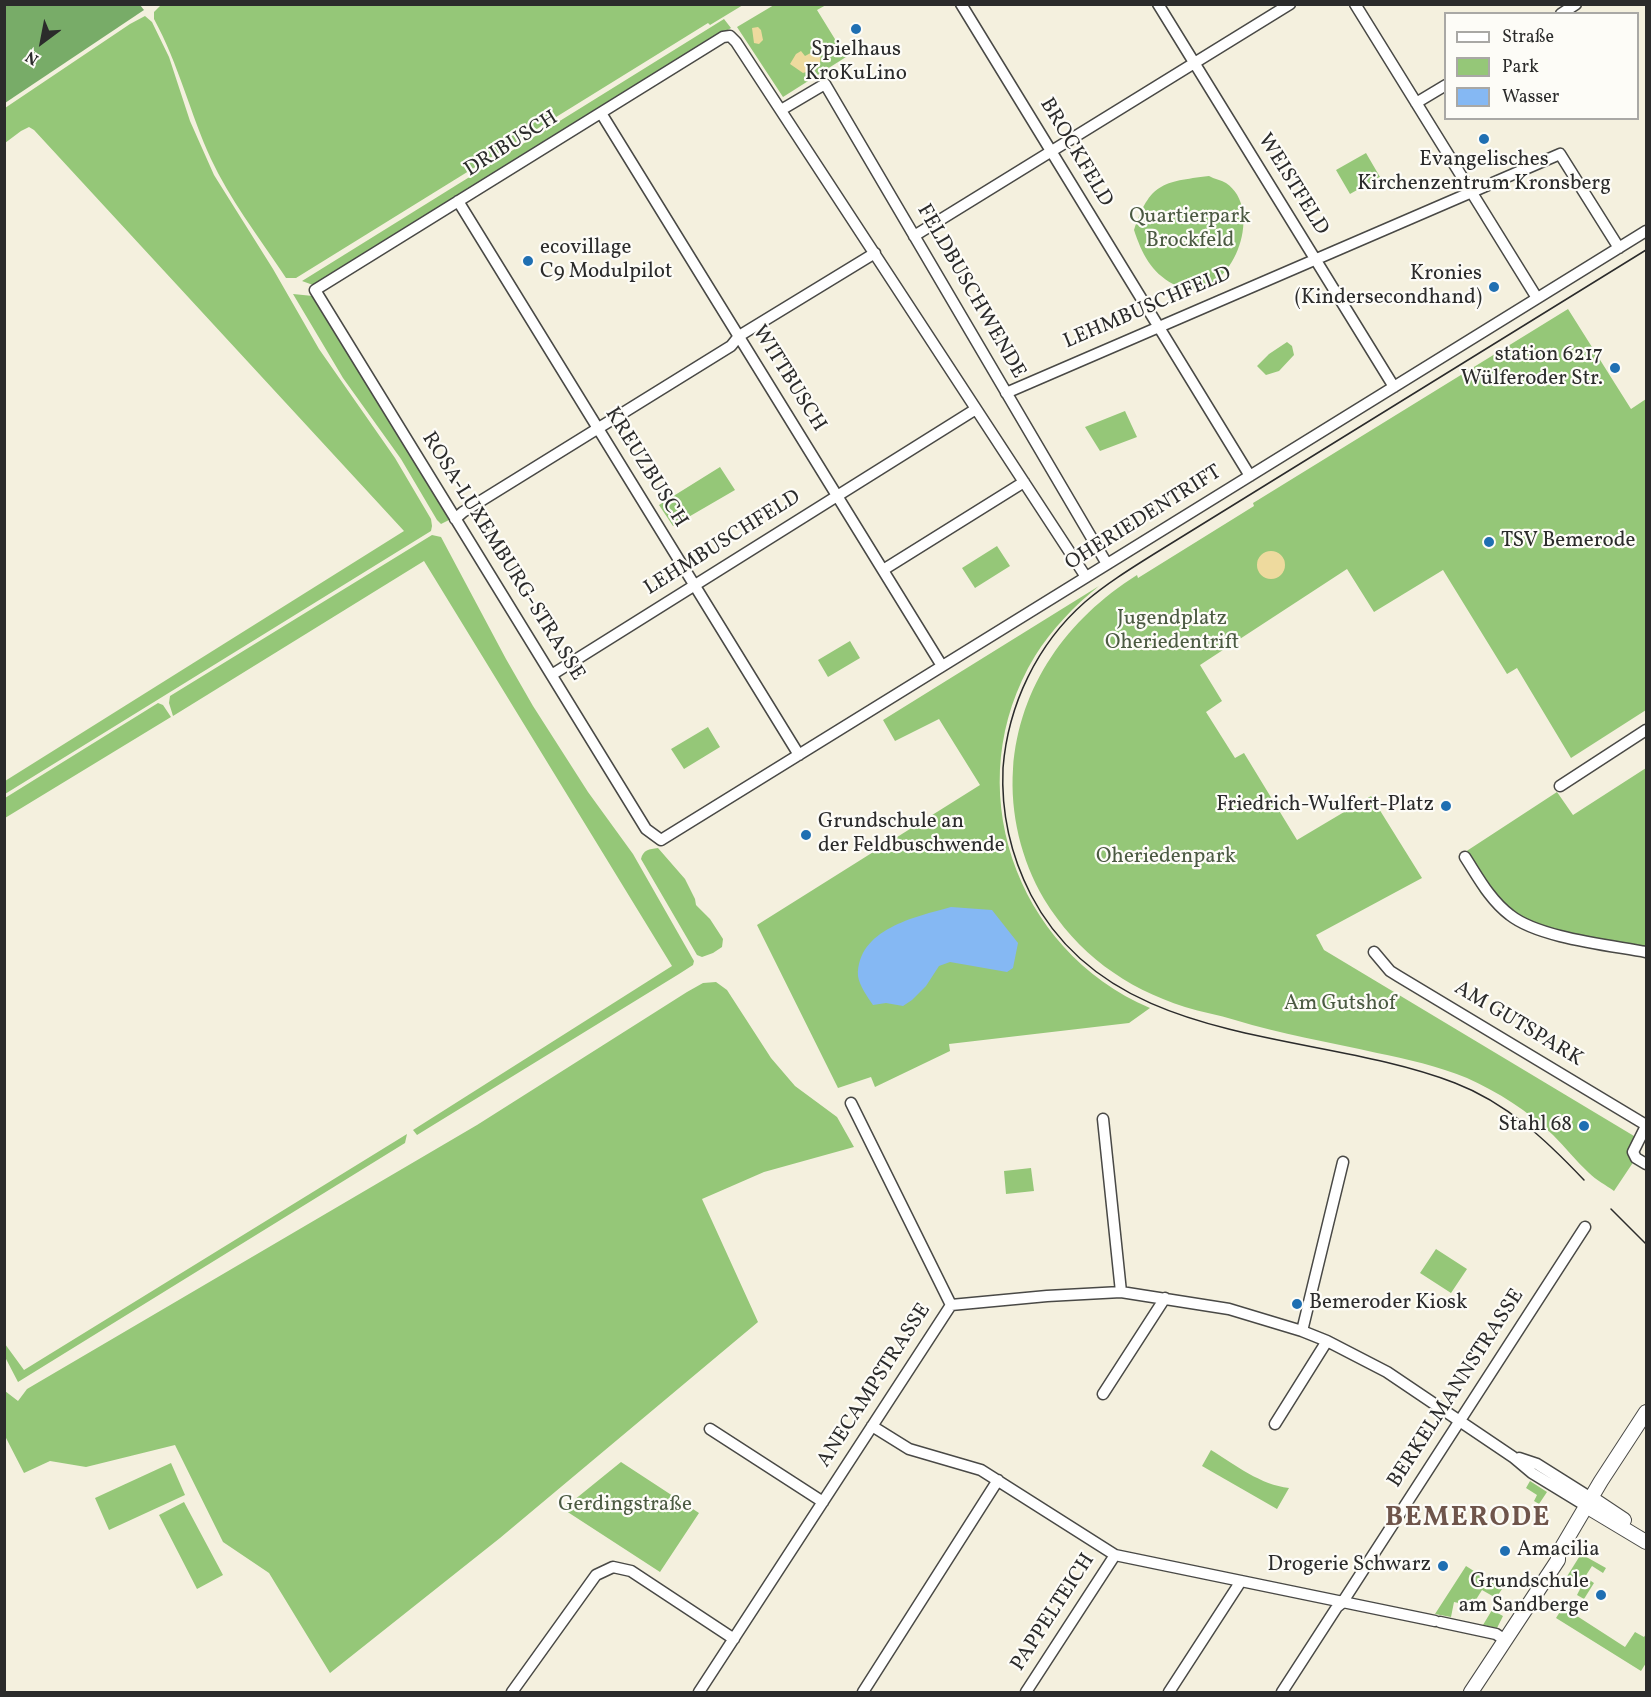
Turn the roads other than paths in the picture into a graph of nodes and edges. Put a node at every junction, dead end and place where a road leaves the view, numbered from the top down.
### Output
1 (961, 4) edge
2 (1158, 4) edge
3 (1290, 4) edge
4 (1355, 4) edge
5 (1194, 63) junction
6 (1444, 86) edge
7 (1416, 103) junction
8 (781, 110) junction
9 (601, 113) junction
10 (1051, 152) junction
11 (1471, 191) junction
12 (458, 201) junction
13 (1647, 231) edge
14 (915, 236) junction
15 (1619, 248) junction
16 (875, 253) junction
17 (1315, 258) junction
18 (315, 290) joint
19 (1537, 298) junction
20 (1158, 326) junction
21 (739, 336) junction
22 (1394, 387) junction
23 (1006, 393) junction
24 (976, 408) junction
25 (597, 429) junction
26 (1250, 476) junction
27 (1024, 482) junction
28 (837, 495) junction
29 (455, 519) junction
30 (1107, 564) junction
31 (883, 570) junction
32 (1086, 577) junction
33 (695, 586) junction
34 (942, 666) junction
35 (553, 674) junction
36 (1647, 730) edge
37 (799, 754) junction
38 (1560, 786) dead end
39 (662, 840) joint
40 (1465, 857) dead end
41 (1374, 952) dead end
42 (1647, 952) edge
43 (851, 1104) dead end
44 (1103, 1119) dead end
45 (1647, 1125) edge
46 (1343, 1162) dead end
47 (1647, 1164) edge
48 (1585, 1227) dead end
49 (1121, 1292) junction
50 (1165, 1298) junction
51 (951, 1305) junction
52 (1302, 1330) junction
53 (1328, 1341) junction
54 (1103, 1394) dead end
55 (1647, 1412) edge
56 (1460, 1420) junction
57 (1275, 1424) dead end
58 (872, 1426) junction
59 (710, 1429) dead end
60 (998, 1480) junction
61 (823, 1502) junction
62 (1589, 1502) junction
63 (1647, 1534) edge
64 (1647, 1542) edge
65 (1115, 1555) junction
66 (1241, 1581) junction
67 (1342, 1603) junction
68 (734, 1639) junction
69 (1505, 1640) junction
70 (512, 1692) edge
71 (699, 1692) edge
72 (864, 1692) edge
73 (1026, 1692) edge
74 (1169, 1692) edge
75 (1282, 1692) edge
76 (1471, 1692) edge

1 - 10 street, BROCKFELD
2 - 5 street, WEISTFELD
3 - 5 street
4 - 7 street
5 - 10 street
5 - 17 street, WEISTFELD
6 - 7 street
7 - 11 street
8 - 9 street, DRIBUSCH
8 - 14 street, FELDBUSCHWENDE
8 - 16 street
9 - 12 street, DRIBUSCH
9 - 21 street, WITTBUSCH
10 - 14 street
10 - 20 street, BROCKFELD
11 - 15 street, LEHMBUSCHFELD
11 - 17 street, LEHMBUSCHFELD
11 - 19 street
12 - 18 street, DRIBUSCH
12 - 25 street, KREUZBUSCH
13 - 15 street, OHERIEDENTRIFT
14 - 23 street, FELDBUSCHWENDE
15 - 19 street, OHERIEDENTRIFT
16 - 21 street
16 - 24 street
17 - 20 street, LEHMBUSCHFELD
17 - 22 street, WEISTFELD
18 - 29 street, ROSA-LUXEMBURG-STRASSE
19 - 22 street, OHERIEDENTRIFT
20 - 23 street, LEHMBUSCHFELD
20 - 26 street, BROCKFELD
21 - 25 street
21 - 28 street, WITTBUSCH
22 - 26 street, OHERIEDENTRIFT
23 - 30 street, FELDBUSCHWENDE
24 - 27 street
24 - 28 street, LEHMBUSCHFELD
25 - 29 street
25 - 33 street, KREUZBUSCH
26 - 30 street, OHERIEDENTRIFT
27 - 31 street
27 - 32 street
28 - 31 street, WITTBUSCH
28 - 33 street, LEHMBUSCHFELD
29 - 35 street, ROSA-LUXEMBURG-STRASSE
30 - 32 street, OHERIEDENTRIFT
31 - 34 street, WITTBUSCH
32 - 34 street, OHERIEDENTRIFT
33 - 35 street, LEHMBUSCHFELD
33 - 37 street, KREUZBUSCH
34 - 37 street, OHERIEDENTRIFT
35 - 39 street, ROSA-LUXEMBURG-STRASSE
36 - 38 street
37 - 39 street, OHERIEDENTRIFT
40 - 42 street
41 - 45 street, AM GUTSPARK
43 - 51 street
44 - 49 street
45 - 47 street, AM GUTSPARK
46 - 52 street
48 - 56 street, BERKELMANNSTRASSE
49 - 50 street, ANECAMPSTRASSE
49 - 51 street, ANECAMPSTRASSE
50 - 52 street, ANECAMPSTRASSE
50 - 54 street
51 - 58 street, ANECAMPSTRASSE
52 - 53 street, ANECAMPSTRASSE
53 - 56 street, ANECAMPSTRASSE
53 - 57 street
55 - 62 main road
56 - 62 street, ANECAMPSTRASSE
56 - 67 street, BERKELMANNSTRASSE
58 - 60 street
58 - 61 street, ANECAMPSTRASSE
59 - 61 street
60 - 65 street
60 - 72 street
61 - 68 street, ANECAMPSTRASSE
62 - 63 main road
62 - 64 main road
62 - 69 main road
65 - 66 street
65 - 73 street, PAPPELTEICH
66 - 67 street
66 - 74 street
67 - 69 street
67 - 75 street, BERKELMANNSTRASSE
68 - 70 street
68 - 71 street, ANECAMPSTRASSE
69 - 76 main road

